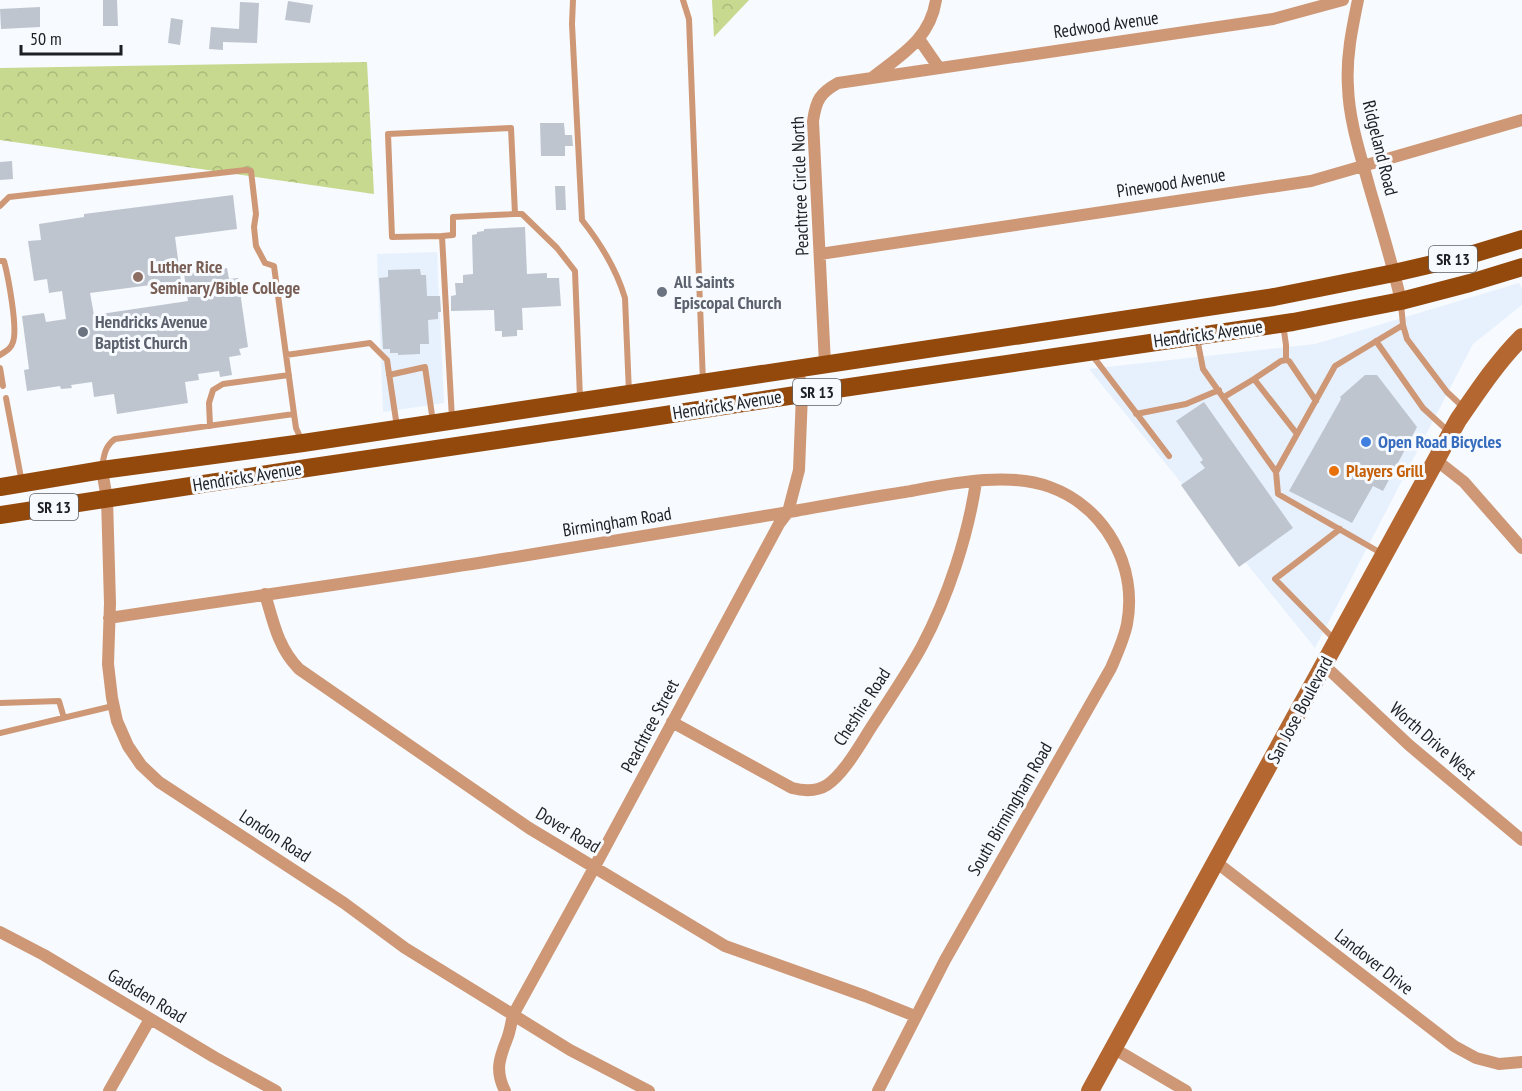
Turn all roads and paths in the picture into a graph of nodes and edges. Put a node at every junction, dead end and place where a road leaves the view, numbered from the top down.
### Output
1 (573, 0) edge
2 (683, 0) edge
3 (936, 0) edge
4 (1343, 0) edge
5 (1358, 0) edge
6 (919, 39) junction
7 (939, 68) junction
8 (872, 78) junction
9 (1522, 120) edge
10 (1364, 167) junction
11 (0, 206) edge
12 (515, 214) junction
13 (442, 236) junction
14 (1522, 239) edge
15 (820, 254) junction
16 (0, 261) edge
17 (1522, 267) edge
18 (1394, 273) junction
19 (1401, 301) junction
20 (1100, 322) junction
21 (1282, 323) junction
22 (1403, 326) junction
23 (1197, 336) junction
24 (1522, 337) edge
25 (1376, 341) junction
26 (1097, 350) junction
27 (0, 355) edge
28 (286, 355) junction
29 (1286, 360) junction
30 (825, 364) junction
31 (0, 368) edge
32 (798, 368) junction
33 (289, 375) junction
34 (389, 375) junction
35 (1254, 379) junction
36 (703, 383) junction
37 (3, 386) dead end
38 (1219, 390) junction
39 (629, 394) junction
40 (801, 394) junction
41 (1224, 397) junction
42 (6, 398) dead end
43 (580, 400) junction
44 (1316, 401) junction
45 (1466, 410) junction
46 (294, 414) junction
47 (1136, 414) junction
48 (452, 419) junction
49 (633, 420) junction
50 (433, 423) junction
51 (210, 426) junction
52 (397, 428) junction
53 (1297, 434) junction
54 (1451, 434) junction
55 (303, 443) junction
56 (461, 445) junction
57 (1169, 456) dead end
58 (1436, 460) junction
59 (307, 468) junction
60 (102, 470) junction
61 (1276, 472) junction
62 (976, 482) junction
63 (22, 483) junction
64 (0, 487) edge
65 (107, 499) junction
66 (788, 512) junction
67 (0, 515) edge
68 (1340, 529) junction
69 (1112, 537) joint
70 (1522, 548) edge
71 (1384, 555) junction
72 (265, 594) junction
73 (109, 618) junction
74 (1336, 642) junction
75 (1324, 665) junction
76 (0, 703) edge
77 (113, 706) junction
78 (64, 718) junction
79 (672, 722) junction
80 (0, 733) edge
81 (1522, 840) edge
82 (1216, 862) junction
83 (594, 868) junction
84 (0, 932) edge
85 (513, 1015) junction
86 (915, 1016) junction
87 (150, 1019) junction
88 (1113, 1048) junction
89 (1522, 1062) edge
90 (109, 1091) edge
91 (276, 1091) edge
92 (505, 1091) edge
93 (649, 1091) edge
94 (878, 1091) edge
95 (1090, 1091) edge
96 (1186, 1091) edge

1 - 39 lane
2 - 36 lane
3 - 6 street, Peachtree Circle North
4 - 7 street, Redwood Avenue
5 - 10 street, Ridgeland Road
6 - 7 street
6 - 8 street, Peachtree Circle North
7 - 8 street, Redwood Avenue
8 - 15 street, Peachtree Circle North
9 - 10 street, Pinewood Avenue
10 - 15 street, Pinewood Avenue
10 - 18 street, Ridgeland Road
11 - 28 lane
12 - 13 lane
12 - 13 lane
12 - 43 lane
13 - 48 lane
14 - 18 main road, Hendricks Avenue / SR 13
15 - 30 street, Peachtree Circle North
16 - 27 lane
17 - 19 main road, Hendricks Avenue / SR 13
18 - 19 street, Ridgeland Road
18 - 20 main road, Hendricks Avenue / SR 13
19 - 21 main road, Hendricks Avenue / SR 13
19 - 22 lane
20 - 26 main road
20 - 30 main road, Hendricks Avenue / SR 13
21 - 23 main road, Hendricks Avenue / SR 13
21 - 29 lane
22 - 25 lane
22 - 45 lane
23 - 26 main road, Hendricks Avenue / SR 13
23 - 38 lane
24 - 45 street, San Jose Boulevard
25 - 44 lane
25 - 54 lane
26 - 40 main road, Hendricks Avenue / SR 13
26 - 47 lane
28 - 33 lane
28 - 34 lane
29 - 35 lane
29 - 44 lane
30 - 32 main road, Hendricks Avenue / SR 13
31 - 37 lane
32 - 36 main road, Hendricks Avenue / SR 13
32 - 40 street, Peachtree Street
33 - 46 lane
33 - 51 lane
34 - 50 lane
34 - 52 lane
35 - 41 lane
35 - 53 lane
36 - 39 main road, Hendricks Avenue / SR 13
38 - 41 lane
38 - 47 lane
39 - 43 main road, Hendricks Avenue / SR 13
39 - 49 main road
40 - 49 main road, Hendricks Avenue / SR 13
40 - 66 street, Peachtree Street
41 - 61 lane
42 - 63 lane
43 - 48 main road, Hendricks Avenue / SR 13
44 - 53 lane
45 - 54 street, San Jose Boulevard
46 - 51 lane
46 - 55 lane
47 - 57 lane
48 - 50 main road, Hendricks Avenue / SR 13
48 - 56 main road
49 - 56 main road, Hendricks Avenue / SR 13
50 - 52 main road, Hendricks Avenue / SR 13
51 - 60 lane
52 - 55 main road, Hendricks Avenue / SR 13
53 - 61 lane
54 - 58 street, San Jose Boulevard
55 - 59 main road
55 - 60 main road, Hendricks Avenue / SR 13
56 - 59 main road, Hendricks Avenue / SR 13
58 - 70 street
58 - 71 street, San Jose Boulevard
59 - 65 main road, Hendricks Avenue / SR 13
60 - 63 main road, Hendricks Avenue / SR 13
60 - 65 street, London Road
61 - 68 lane
62 - 66 street, Birmingham Road
62 - 69 street, Birmingham Road
62 - 79 street, Cheshire Road
63 - 64 main road, Hendricks Avenue / SR 13
65 - 67 main road, Hendricks Avenue / SR 13
65 - 73 street, London Road
66 - 72 street, Birmingham Road
66 - 79 street, Peachtree Street
68 - 71 lane
68 - 74 lane
69 - 86 street, South Birmingham Road
71 - 74 street, San Jose Boulevard
72 - 73 street, Birmingham Road
72 - 83 street, Dover Road
73 - 77 street, London Road
74 - 75 street, San Jose Boulevard
75 - 81 street, Worth Drive West
75 - 82 street, San Jose Boulevard
76 - 78 lane
77 - 78 lane
77 - 85 street, London Road
78 - 80 lane
79 - 83 street, Peachtree Street
82 - 88 street, San Jose Boulevard
82 - 89 street, Landover Drive
83 - 85 street, Peachtree Street
83 - 86 street, Dover Road
84 - 87 street, Gadsden Road
85 - 92 street, Peachtree Street
85 - 93 street, London Road
86 - 94 street, South Birmingham Road
87 - 90 street
87 - 91 street, Gadsden Road
88 - 95 street, San Jose Boulevard
88 - 96 street

